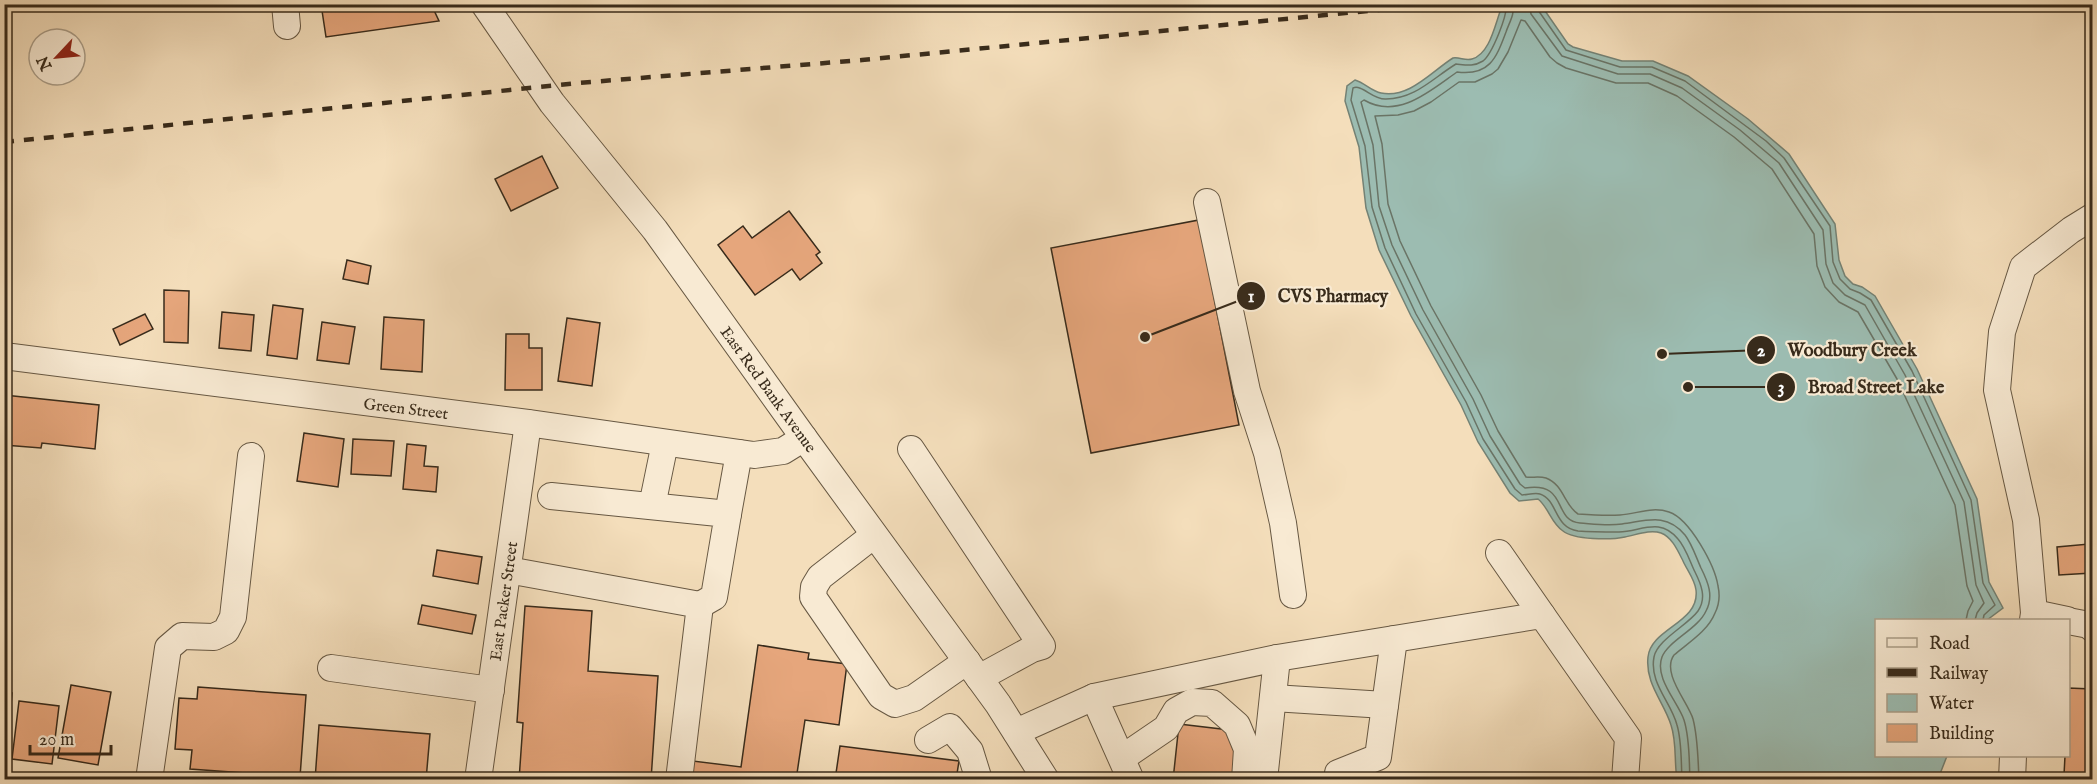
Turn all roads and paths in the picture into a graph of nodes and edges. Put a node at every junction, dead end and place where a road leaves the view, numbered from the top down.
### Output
1 (484, 4) edge
2 (1207, 202) dead end
3 (2092, 217) edge
4 (4, 356) edge
5 (528, 423) junction
6 (804, 438) junction
7 (665, 443) junction
8 (911, 449) dead end
9 (739, 453) junction
10 (251, 456) dead end
11 (551, 496) dead end
12 (652, 506) junction
13 (728, 514) junction
14 (874, 535) junction
15 (1499, 553) dead end
16 (508, 570) junction
17 (1293, 595) dead end
18 (700, 605) junction
19 (1542, 615) junction
20 (2033, 617) edge
21 (2050, 619) edge
22 (2070, 621) edge
23 (2092, 628) edge
24 (1395, 639) junction
25 (1277, 658) junction
26 (331, 668) dead end
27 (973, 669) junction
28 (491, 690) junction
29 (1094, 697) junction
30 (1273, 698) junction
31 (1386, 705) junction
32 (1016, 732) junction
33 (928, 740) dead end
34 (2013, 757) edge
35 (1126, 769) edge
36 (149, 780) edge
37 (478, 780) edge
38 (679, 780) edge
39 (979, 780) edge
40 (1046, 780) edge
41 (1245, 780) edge
42 (1264, 780) edge
43 (1337, 780) edge
44 (1625, 780) edge
45 (2012, 780) edge

1 - 6 street, East Red Bank Avenue
2 - 17 street
3 - 20 street
4 - 5 street, Green Street
5 - 7 street, Green Street
5 - 16 street, East Packer Street
6 - 9 street, Green Street
6 - 14 street, East Red Bank Avenue
7 - 9 street, Green Street
7 - 12 street
8 - 27 street
9 - 13 street
10 - 36 street
11 - 12 street
12 - 13 street
13 - 18 street
14 - 27 street, East Red Bank Avenue
14 - 27 street
15 - 19 street
16 - 18 street
16 - 28 street, East Packer Street
18 - 38 street
19 - 24 street
19 - 44 street
20 - 21 street
22 - 23 street
24 - 25 street
24 - 31 street
25 - 29 street
25 - 30 street
26 - 28 street
27 - 32 street, East Red Bank Avenue
28 - 37 street, East Packer Street
29 - 32 street
29 - 35 street
30 - 31 street
30 - 42 street
31 - 43 street
32 - 40 street, East Red Bank Avenue
33 - 39 street
34 - 45 street
35 - 41 street

